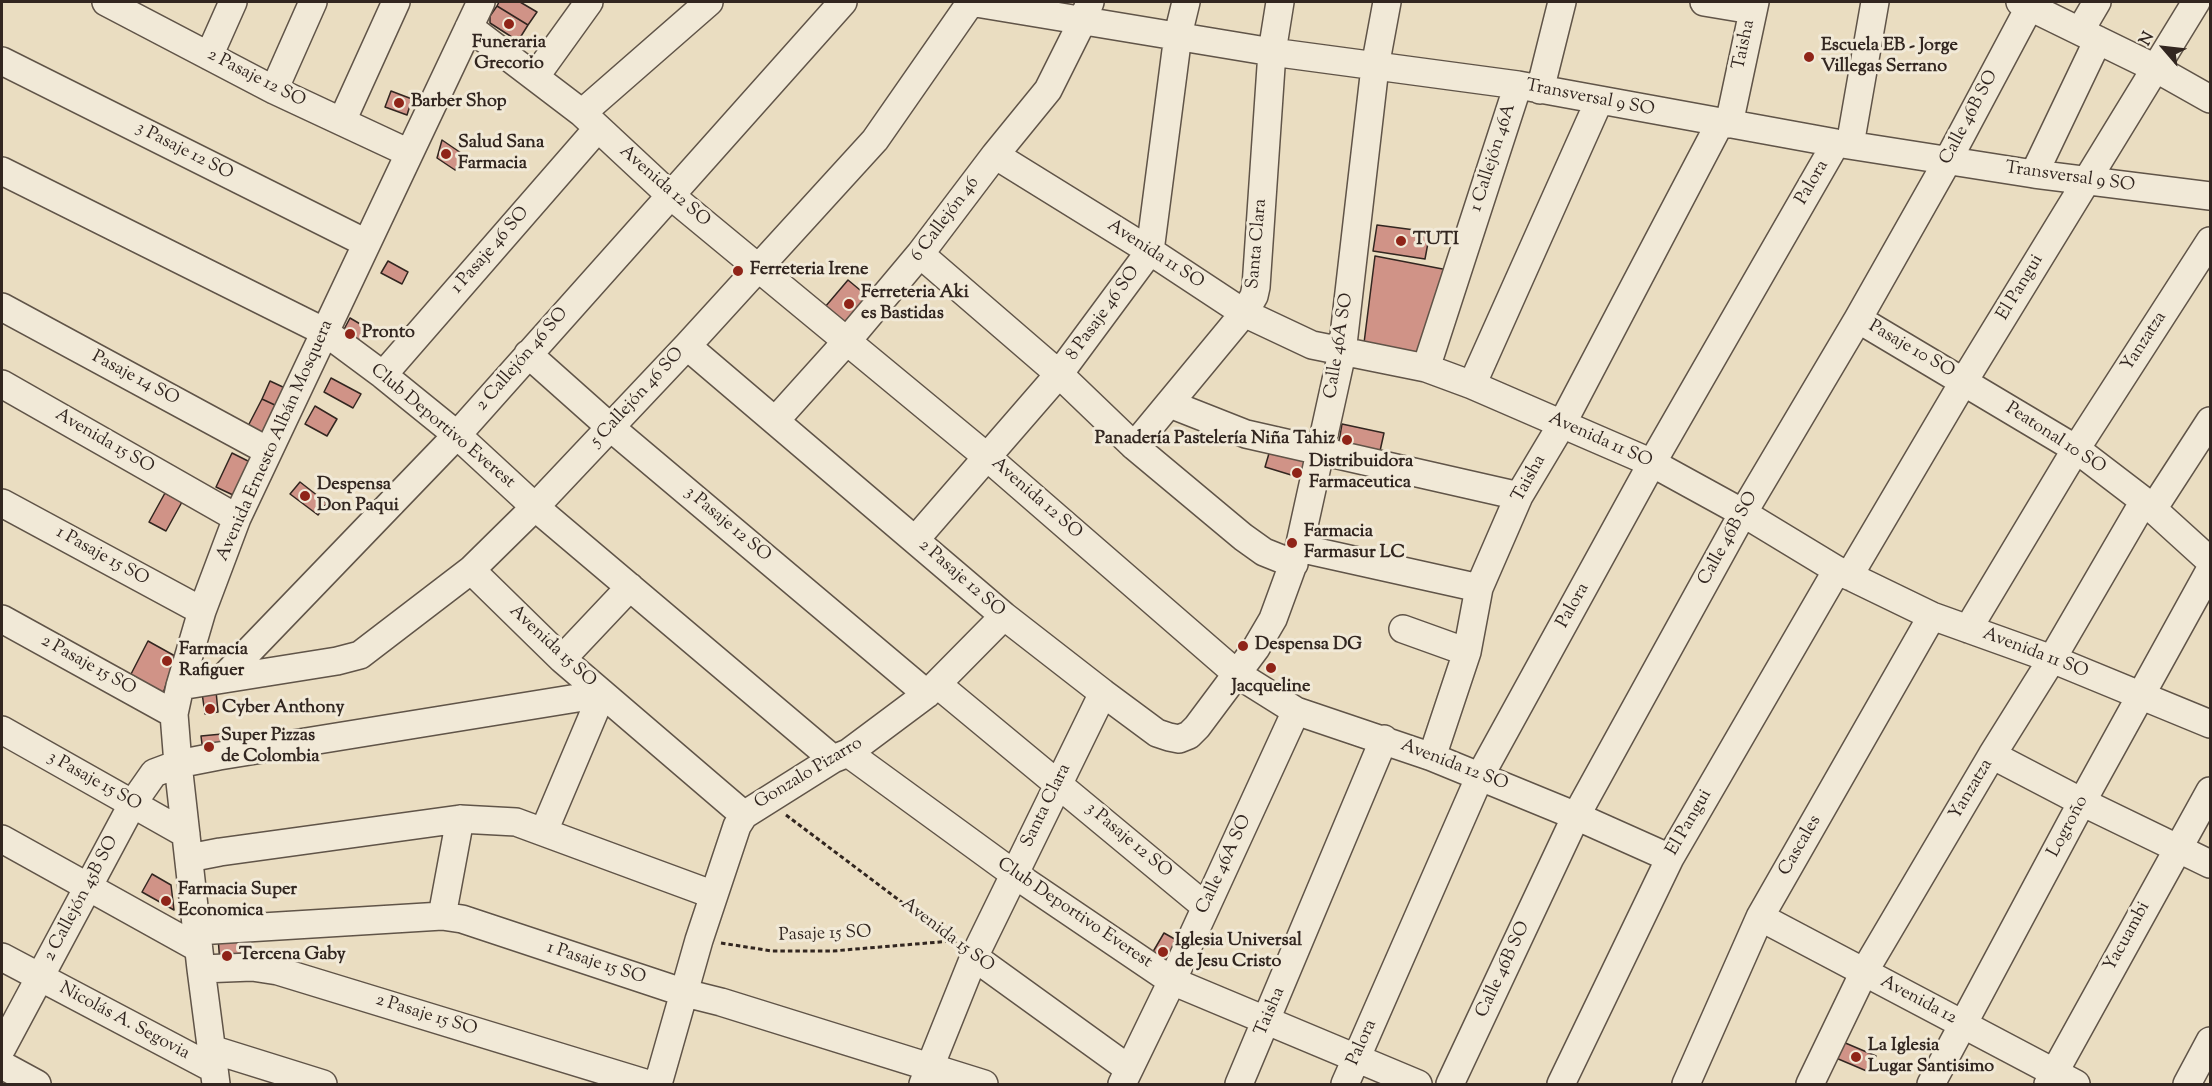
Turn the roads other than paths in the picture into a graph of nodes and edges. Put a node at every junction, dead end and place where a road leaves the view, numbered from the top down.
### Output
1 (106, 2) edge
2 (233, 2) edge
3 (313, 2) edge
4 (396, 2) edge
5 (481, 2) edge
6 (589, 2) edge
7 (709, 2) edge
8 (843, 2) edge
9 (979, 2) edge
10 (1186, 2) edge
11 (1280, 2) edge
12 (1387, 2) edge
13 (1562, 2) edge
14 (1704, 2) edge
15 (1875, 2) edge
16 (2097, 2) edge
17 (2196, 2) edge
18 (2025, 4) edge
19 (1754, 6) edge
20 (142, 10) edge
21 (1087, 11) edge
22 (469, 27) junction
23 (1178, 35) junction
24 (2089, 36) junction
25 (1272, 52) junction
26 (209, 56) junction
27 (2, 61) edge
28 (1375, 67) junction
29 (2155, 68) junction
30 (535, 77) junction
31 (1529, 87) junction
32 (274, 90) junction
33 (2211, 99) edge
34 (1599, 101) junction
35 (342, 121) junction
36 (590, 121) junction
37 (1725, 124) junction
38 (1843, 144) junction
39 (409, 153) junction
40 (995, 155) junction
41 (1948, 160) junction
42 (2, 171) edge
43 (2034, 174) junction
44 (2086, 181) junction
45 (670, 195) junction
46 (2211, 196) edge
47 (2211, 241) edge
48 (366, 243) junction
49 (1150, 251) junction
50 (920, 254) junction
51 (757, 266) junction
52 (2, 307) edge
53 (1244, 313) junction
54 (1858, 319) junction
55 (324, 332) junction
56 (847, 341) junction
57 (687, 346) junction
58 (1342, 352) junction
59 (528, 354) junction
60 (1426, 368) junction
61 (1059, 374) junction
62 (383, 375) junction
63 (1964, 381) junction
64 (2, 384) edge
65 (1472, 385) junction
66 (1170, 404) junction
67 (776, 421) junction
68 (2211, 421) edge
69 (1562, 424) junction
70 (610, 427) junction
71 (457, 435) junction
72 (1134, 446) junction
73 (2076, 449) junction
74 (1322, 450) junction
75 (268, 451) junction
76 (987, 456) junction
77 (1652, 463) junction
78 (1519, 496) junction
79 (2, 503) edge
80 (2148, 505) junction
81 (535, 507) junction
82 (1743, 513) junction
83 (237, 518) junction
84 (915, 540) junction
85 (1297, 556) junction
86 (2211, 561) edge
87 (471, 570) junction
88 (2211, 570) edge
89 (1843, 573) junction
90 (630, 587) junction
91 (1479, 588) junction
92 (202, 611) junction
93 (1004, 616) junction
94 (1932, 616) junction
95 (2, 619) edge
96 (1403, 629) dead end
97 (1968, 629) junction
98 (1467, 652) junction
99 (562, 659) junction
100 (2052, 659) junction
101 (1237, 674) junction
102 (223, 678) junction
103 (180, 686) junction
104 (932, 689) junction
105 (1103, 693) junction
106 (602, 694) junction
107 (2142, 696) junction
108 (1296, 711) junction
109 (174, 714) junction
110 (2211, 724) edge
111 (2, 730) edge
112 (1384, 739) junction
113 (1992, 755) junction
114 (840, 756) junction
115 (1432, 757) junction
116 (178, 764) junction
117 (1480, 776) junction
118 (1058, 783) junction
119 (2211, 791) edge
120 (2082, 802) junction
121 (133, 803) junction
122 (744, 815) junction
123 (1576, 816) junction
124 (460, 819) junction
125 (544, 831) junction
126 (2, 839) edge
127 (188, 846) junction
128 (2177, 849) junction
129 (1670, 858) junction
130 (2211, 864) edge
131 (1014, 874) junction
132 (88, 887) junction
133 (714, 895) junction
134 (1206, 907) junction
135 (442, 916) junction
136 (1760, 917) junction
137 (199, 949) junction
138 (2, 957) edge
139 (974, 957) junction
140 (1864, 972) junction
141 (40, 977) junction
142 (1172, 981) junction
143 (685, 993) junction
144 (1268, 1020) junction
145 (1963, 1024) junction
146 (2211, 1041) edge
147 (2, 1048) edge
148 (1356, 1059) junction
149 (2, 1065) edge
150 (214, 1068) edge
151 (926, 1076) edge
152 (1125, 1077) edge
153 (2059, 1081) edge
154 (1695, 1082) edge
155 (37, 1084) edge
156 (323, 1084) edge
157 (648, 1084) edge
158 (658, 1084) edge
159 (984, 1084) edge
160 (1239, 1084) edge
161 (1345, 1084) edge
162 (1418, 1084) edge
163 (1450, 1084) edge
164 (1561, 1084) edge
165 (1809, 1084) edge
166 (1930, 1084) edge
167 (2187, 1084) edge

1 - 20 street, 2 Pasaje 12 SO
2 - 26 street
3 - 32 street
4 - 35 street
5 - 22 street, Avenida Ernesto Albán Mosquera
6 - 30 street
7 - 36 street, 1 Pasaje 46 SO
8 - 45 street, 2 Callejón 46 SO
9 - 21 street, Transversal 9 SO
9 - 51 street, 5 Callejón 46 SO
10 - 23 street, 8 Pasaje 46 SO
11 - 25 street, Santa Clara
12 - 28 street, Calle 46A SO
13 - 31 street, 1 Callejón 46A
14 - 19 street
15 - 38 street, Palora
16 - 24 street
17 - 29 street, El Pangui
18 - 24 street
18 - 41 street, Calle 46B SO
19 - 37 street, Taisha
20 - 26 street, 2 Pasaje 12 SO
21 - 23 street, Transversal 9 SO
21 - 40 street, 6 Callejón 46
22 - 30 street, Avenida 12 SO
22 - 39 street, Avenida Ernesto Albán Mosquera
23 - 25 street, Transversal 9 SO
23 - 49 street, 8 Pasaje 46 SO
24 - 29 street
24 - 43 street
25 - 28 street, Transversal 9 SO
25 - 53 street, Santa Clara
26 - 32 street, 2 Pasaje 12 SO
27 - 48 street, 3 Pasaje 12 SO
28 - 31 street, Transversal 9 SO
28 - 58 street, Calle 46A SO
29 - 33 street
29 - 44 street, El Pangui
30 - 36 street, Avenida 12 SO
31 - 34 street, Transversal 9 SO
31 - 60 street, 1 Callejón 46A
32 - 35 street, 2 Pasaje 12 SO
34 - 37 street, Transversal 9 SO
34 - 65 street
35 - 39 street, 2 Pasaje 12 SO
36 - 45 street, Avenida 12 SO
36 - 62 street, 1 Pasaje 46 SO
37 - 38 street, Transversal 9 SO
37 - 69 street, Taisha
38 - 41 street, Transversal 9 SO
38 - 77 street, Palora
39 - 48 street, Avenida Ernesto Albán Mosquera
40 - 49 street, Avenida 11 SO
40 - 50 street, 6 Callejón 46
41 - 43 street, Transversal 9 SO
41 - 54 street, Calle 46B SO
42 - 55 street, Club Deportivo Everest
43 - 44 street, Transversal 9 SO
44 - 46 street, Transversal 9 SO
44 - 63 street, El Pangui
45 - 51 street, Avenida 12 SO
45 - 59 street, 2 Callejón 46 SO
47 - 73 street, Yanzatza
48 - 55 street, Avenida Ernesto Albán Mosquera
49 - 53 street, Avenida 11 SO
49 - 61 street, 8 Pasaje 46 SO
50 - 56 street, 6 Callejón 46
50 - 61 street
51 - 56 street, Avenida 12 SO
51 - 57 street, 5 Callejón 46 SO
52 - 75 street, Pasaje 14 SO
53 - 58 street, Avenida 11 SO
53 - 66 street, Santa Clara
54 - 63 street, Pasaje 10 SO
54 - 82 street, Calle 46B SO
55 - 62 street, Club Deportivo Everest
55 - 75 street, Avenida Ernesto Albán Mosquera
56 - 67 street, 6 Callejón 46
56 - 76 street, Avenida 12 SO
57 - 67 street, 2 Pasaje 12 SO
57 - 70 street, 5 Callejón 46 SO
58 - 60 street, Avenida 11 SO
58 - 74 street, Calle 46A SO
59 - 70 street, 3 Pasaje 12 SO
59 - 71 street, 2 Callejón 46 SO
60 - 65 street, Avenida 11 SO
61 - 72 street
61 - 76 street, 8 Pasaje 46 SO
62 - 71 street, Club Deportivo Everest
63 - 73 street, Peatonal 10 SO
63 - 89 street, El Pangui
64 - 83 street, Avenida 15 SO
65 - 69 street, Avenida 11 SO
66 - 72 street, Santa Clara
66 - 74 street
67 - 84 street, 2 Pasaje 12 SO
68 - 80 street, Yanzatza
69 - 77 street, Avenida 11 SO
69 - 78 street, Taisha
70 - 81 street, 5 Callejón 46 SO
70 - 104 street, 3 Pasaje 12 SO
71 - 81 street, Club Deportivo Everest
71 - 102 street, 2 Callejón 46 SO
72 - 85 street
73 - 80 street, Peatonal 10 SO
73 - 97 street, Yanzatza
74 - 78 street
74 - 85 street, Calle 46A SO
75 - 83 street, Avenida Ernesto Albán Mosquera
76 - 84 street, 8 Pasaje 46 SO
76 - 101 street, Avenida 12 SO
77 - 82 street, Avenida 11 SO
77 - 117 street, Palora
78 - 91 street, Taisha
79 - 92 street, 1 Pasaje 15 SO
80 - 86 street, Peatonal 10 SO
80 - 100 street, Yanzatza
81 - 87 street, 5 Callejón 46 SO
81 - 90 street, Club Deportivo Everest
82 - 89 street, Avenida 11 SO
82 - 123 street, Calle 46B SO
83 - 92 street, Avenida Ernesto Albán Mosquera
84 - 93 street, 2 Pasaje 12 SO
85 - 91 street
85 - 101 street, Calle 46A SO
87 - 99 street, Avenida 15 SO
87 - 102 street, 5 Callejón 46 SO
88 - 107 street, Logroño
89 - 94 street, Avenida 11 SO
89 - 129 street, El Pangui
90 - 99 street
90 - 114 street, Club Deportivo Everest
91 - 98 street, Taisha
92 - 103 street, Avenida Ernesto Albán Mosquera
93 - 104 street, Gonzalo Pizarro
93 - 105 street, 2 Pasaje 12 SO
94 - 97 street, Avenida 11 SO
94 - 136 street, Cascales
95 - 109 street, 2 Pasaje 15 SO
96 - 98 street
97 - 100 street, Avenida 11 SO
98 - 115 street, Taisha
99 - 106 street, Avenida 15 SO
100 - 107 street, Avenida 11 SO
100 - 113 street, Yanzatza
101 - 105 street, 2 Pasaje 12 SO
101 - 108 street, Avenida 12 SO
102 - 103 street
103 - 109 street, Avenida Ernesto Albán Mosquera
104 - 114 street, Gonzalo Pizarro
104 - 118 street, 3 Pasaje 12 SO
105 - 118 street, Santa Clara
106 - 116 street, 2 Callejón 45B SO
106 - 122 street, Avenida 15 SO
106 - 125 street
107 - 110 street, Avenida 11 SO
107 - 120 street, Logroño
108 - 112 street, Avenida 12 SO
108 - 134 street, Calle 46A SO
109 - 116 street, Avenida Ernesto Albán Mosquera
111 - 121 street, 3 Pasaje 15 SO
112 - 115 street, Avenida 12 SO
112 - 144 street, Taisha
113 - 120 street
113 - 140 street, Yanzatza
114 - 122 street, Gonzalo Pizarro
114 - 131 street, Club Deportivo Everest
115 - 117 street, Avenida 12 SO
116 - 121 street, 2 Callejón 45B SO
116 - 127 street, Avenida Ernesto Albán Mosquera
117 - 123 street, Avenida 12 SO
117 - 148 street, Palora
118 - 131 street, Santa Clara
118 - 134 street, 3 Pasaje 12 SO
119 - 128 street, Yacuambi
120 - 128 street
120 - 145 street, Logroño
121 - 127 street, 3 Pasaje 15 SO
121 - 132 street, 2 Callejón 45B SO
122 - 133 street, Gonzalo Pizarro
123 - 129 street, Avenida 12 SO
123 - 163 street, Calle 46B SO
124 - 125 street
124 - 127 street
124 - 135 street
125 - 133 street
126 - 132 street
127 - 137 street, Avenida Ernesto Albán Mosquera
128 - 130 street
128 - 153 street, Yacuambi
129 - 164 street, El Pangui
131 - 139 street, Santa Clara
131 - 142 street, Club Deportivo Everest
132 - 137 street
132 - 141 street, 2 Callejón 45B SO
133 - 143 street, Gonzalo Pizarro
134 - 142 street, Calle 46A SO
135 - 137 street, 1 Pasaje 15 SO
135 - 143 street, 1 Pasaje 15 SO
136 - 140 street, Avenida 12
136 - 154 street, Cascales
137 - 150 street, Avenida Ernesto Albán Mosquera
137 - 157 street, 2 Pasaje 15 SO
138 - 141 street, Nicolás A. Segovia
139 - 151 street, Santa Clara
139 - 152 street, Avenida 15 SO
140 - 145 street, Avenida 12
140 - 165 street, Yanzatza
141 - 147 street, 2 Callejón 45B SO
141 - 150 street, Nicolás A. Segovia
142 - 144 street, Club Deportivo Everest
142 - 152 street, Calle 46A SO
143 - 151 street, 1 Pasaje 15 SO
143 - 158 street, Gonzalo Pizarro
144 - 148 street, Club Deportivo Everest
144 - 160 street, Taisha
145 - 153 street, Avenida 12
145 - 166 street, Logroño
146 - 167 street
148 - 161 street, Palora
148 - 162 street, Club Deportivo Everest
149 - 155 street
150 - 156 street, Nicolás A. Segovia
151 - 159 street, 1 Pasaje 15 SO

